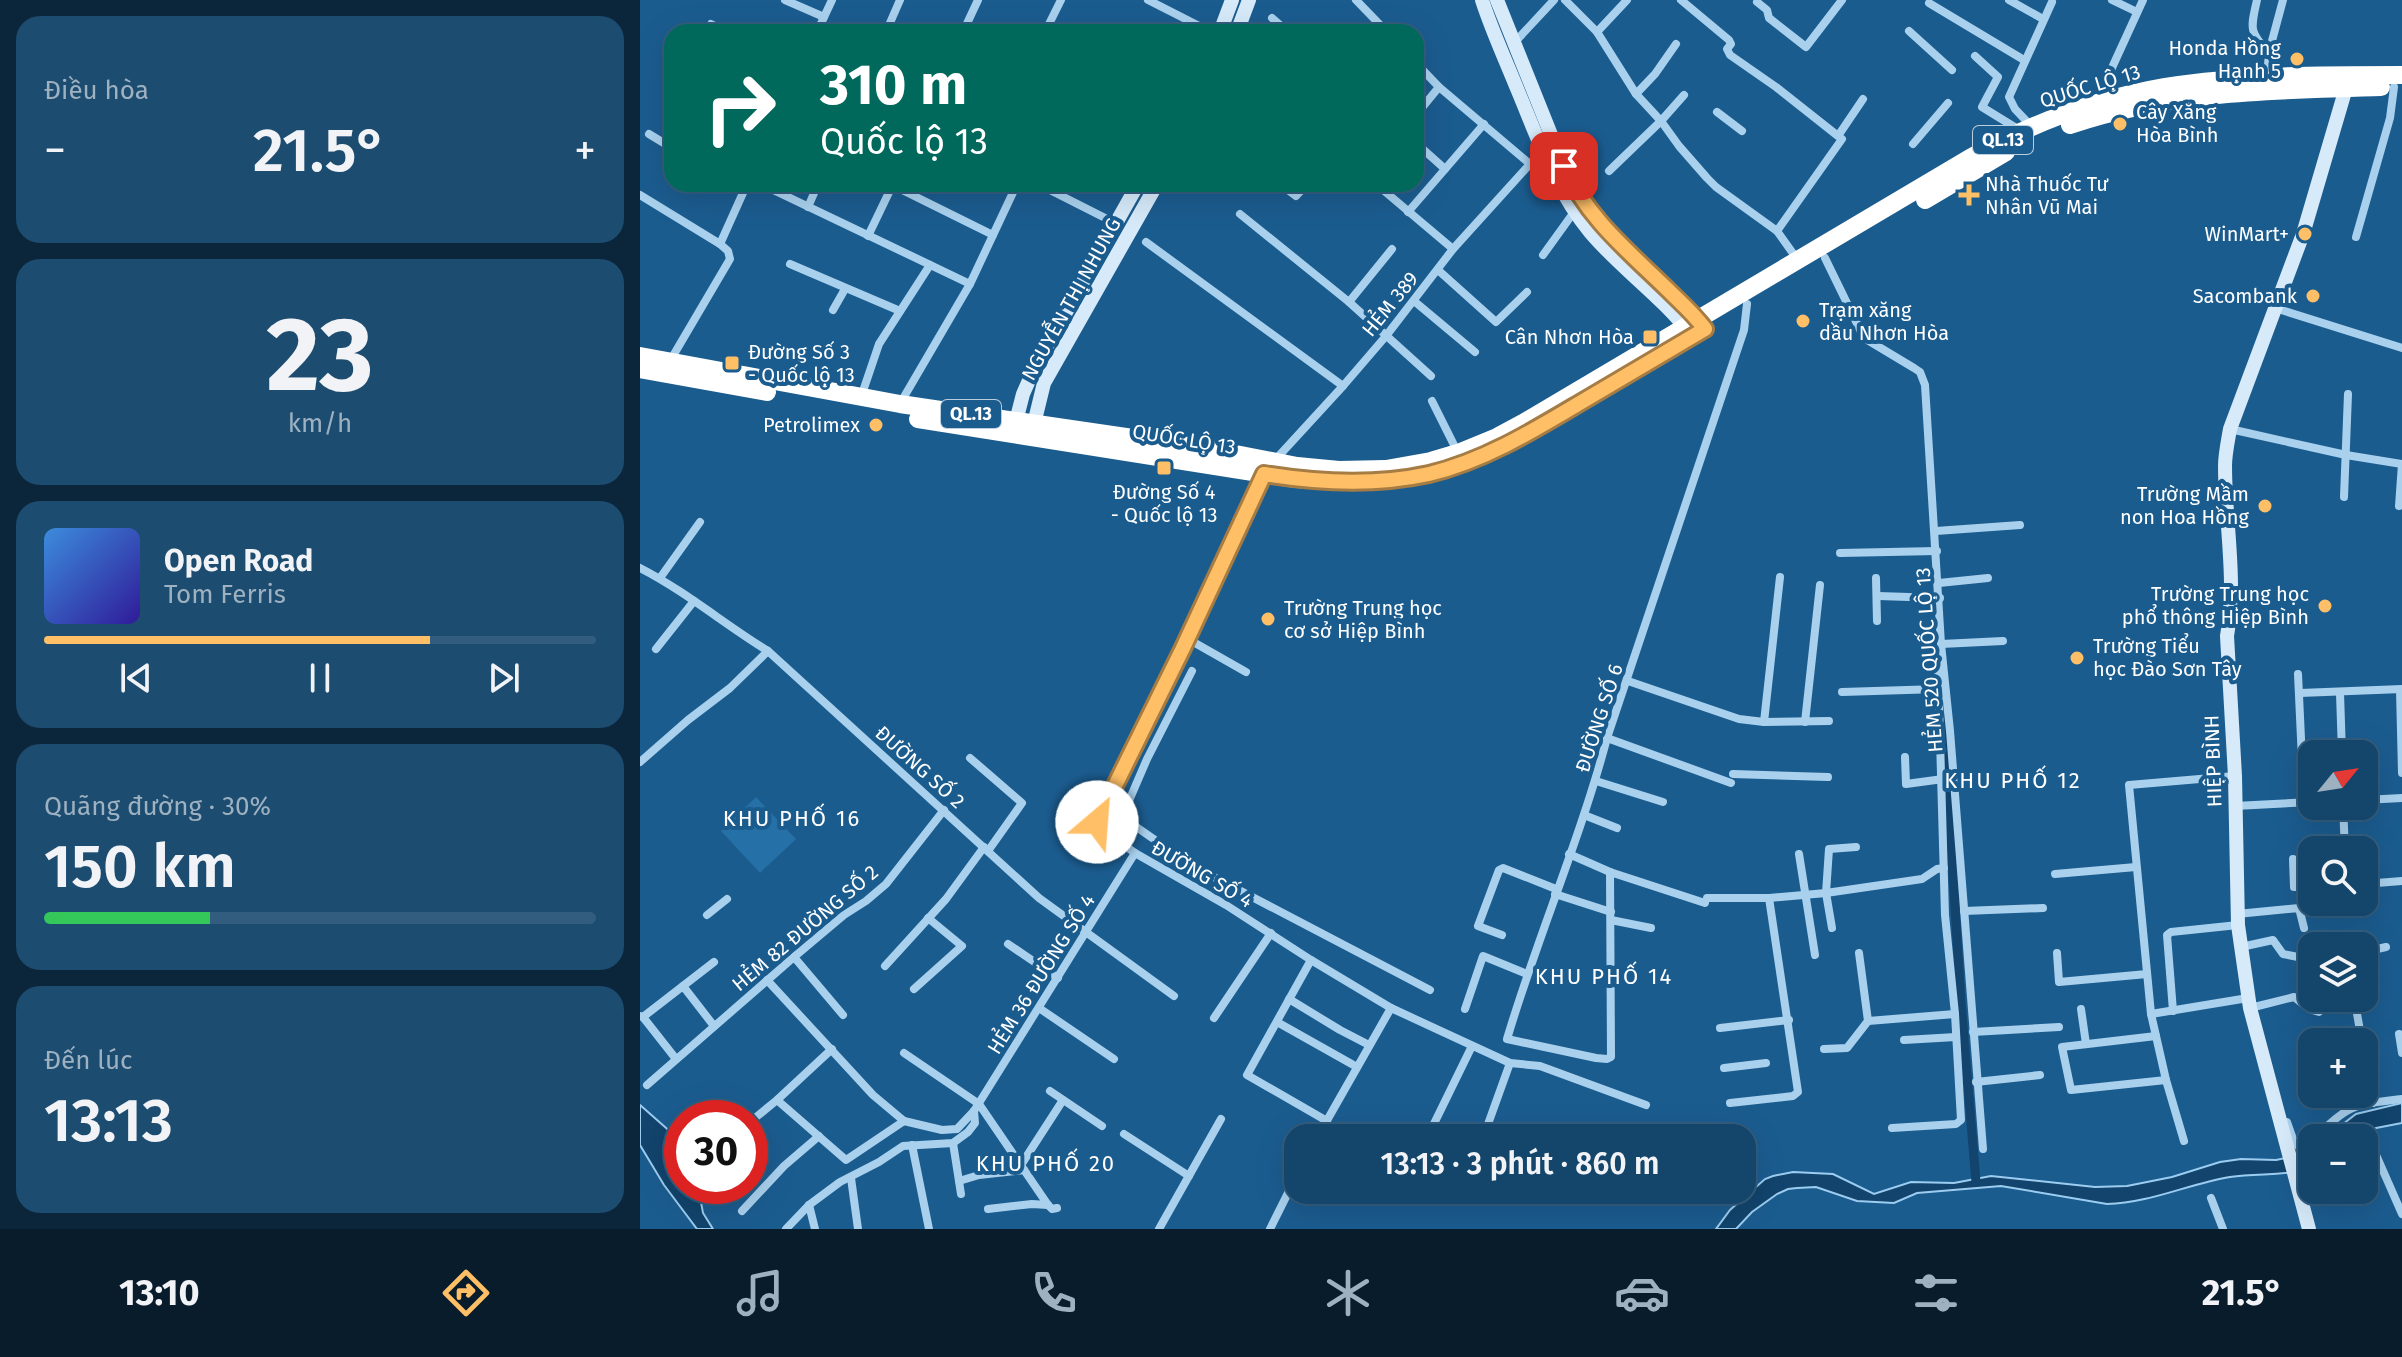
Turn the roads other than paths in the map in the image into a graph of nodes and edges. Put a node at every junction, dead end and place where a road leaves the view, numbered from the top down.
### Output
1 (785, 0) edge
2 (832, 0) edge
3 (900, 0) edge
4 (978, 0) edge
5 (1061, 0) edge
6 (1148, 0) edge
7 (1232, 0) edge
8 (1249, 0) edge
9 (1356, 0) edge
10 (1482, 0) edge
11 (1497, 0) edge
12 (1554, 0) edge
13 (1565, 0) edge
14 (1627, 0) edge
15 (1682, 0) edge
16 (1842, 0) edge
17 (2009, 0) edge
18 (2112, 0) edge
19 (2143, 0) edge
20 (2257, 0) edge
21 (2283, 0) edge
22 (1757, 2) dead end
23 (2052, 2) dead end
24 (1929, 3) dead end
25 (2137, 12) junction
26 (824, 17) junction
27 (1272, 18) dead end
28 (2043, 19) junction
29 (821, 24) edge
30 (890, 24) edge
31 (967, 24) edge
32 (1049, 24) edge
33 (1195, 24) edge
34 (1223, 24) edge
35 (1240, 24) edge
36 (1279, 24) edge
37 (1379, 24) edge
38 (1909, 31) dead end
39 (1597, 32) junction
40 (1514, 43) junction
41 (1676, 44) dead end
42 (2269, 52) junction
43 (1975, 56) dead end
44 (2024, 60) junction
45 (1952, 70) dead end
46 (1424, 71) edge
47 (2267, 79) junction
48 (2346, 82) junction
49 (2399, 83) edge
50 (1439, 87) junction
51 (1636, 94) junction
52 (1684, 95) dead end
53 (1863, 99) dead end
54 (2100, 102) junction
55 (1948, 103) dead end
56 (1424, 105) edge
57 (1717, 112) dead end
58 (1661, 121) junction
59 (1484, 124) junction
60 (2026, 129) junction
61 (1742, 131) dead end
62 (649, 134) dead end
63 (1840, 138) junction
64 (664, 143) edge
65 (1913, 144) dead end
66 (1424, 150) edge
67 (1546, 157) junction
68 (1530, 164) junction
69 (1445, 169) junction
70 (1609, 171) dead end
71 (744, 192) edge
72 (777, 192) edge
73 (815, 192) edge
74 (888, 192) edge
75 (908, 192) edge
76 (1013, 192) edge
77 (1054, 192) edge
78 (1134, 192) edge
79 (1153, 192) edge
80 (1385, 192) edge
81 (640, 195) edge
82 (808, 207) junction
83 (1408, 212) junction
84 (1574, 212) junction
85 (1240, 214) dead end
86 (1116, 224) junction
87 (1132, 231) junction
88 (1777, 231) junction
89 (993, 235) junction
90 (868, 236) junction
91 (2356, 237) dead end
92 (1146, 242) dead end
93 (720, 244) junction
94 (1392, 249) dead end
95 (1453, 249) junction
96 (1543, 255) dead end
97 (1825, 258) junction
98 (1798, 260) junction
99 (790, 264) dead end
100 (930, 265) junction
101 (1438, 270) junction
102 (970, 284) junction
103 (845, 289) junction
104 (1527, 292) dead end
105 (1414, 301) junction
106 (1349, 302) junction
107 (1747, 304) junction
108 (2275, 308) junction
109 (833, 310) dead end
110 (900, 311) junction
111 (1695, 328) junction
112 (1386, 336) junction
113 (2402, 348) edge
114 (1475, 352) dead end
115 (640, 356) edge
116 (668, 366) junction
117 (640, 369) edge
118 (1431, 376) dead end
119 (1343, 386) junction
120 (2348, 394) dead end
121 (861, 397) junction
122 (1432, 401) dead end
123 (900, 404) junction
124 (1024, 429) junction
125 (2230, 429) junction
126 (1458, 453) junction
127 (2346, 455) junction
128 (2402, 464) edge
129 (1268, 468) junction
130 (2344, 497) dead end
131 (2399, 506) dead end
132 (700, 522) dead end
133 (2020, 525) dead end
134 (1936, 531) junction
135 (1937, 551) junction
136 (1840, 553) dead end
137 (640, 568) edge
138 (1780, 577) dead end
139 (660, 578) junction
140 (1876, 578) dead end
141 (1988, 578) dead end
142 (1939, 583) junction
143 (1820, 585) dead end
144 (1878, 596) junction
145 (1940, 598) junction
146 (694, 601) junction
147 (1877, 621) dead end
148 (1188, 639) junction
149 (2003, 641) dead end
150 (1941, 644) junction
151 (656, 649) dead end
152 (768, 651) junction
153 (1942, 655) junction
154 (1192, 671) dead end
155 (1246, 672) dead end
156 (2298, 674) dead end
157 (1628, 681) junction
158 (1939, 689) junction
159 (2401, 690) edge
160 (1842, 692) dead end
161 (2300, 693) junction
162 (2340, 693) junction
163 (1829, 721) dead end
164 (1764, 722) junction
165 (1805, 722) junction
166 (1607, 738) junction
167 (2303, 740) edge
168 (2342, 740) edge
169 (1133, 750) junction
170 (1905, 757) dead end
171 (970, 758) dead end
172 (1147, 759) junction
173 (640, 762) edge
174 (2402, 773) edge
175 (2235, 776) junction
176 (1828, 777) dead end
177 (1943, 779) junction
178 (1596, 781) junction
179 (2402, 798) edge
180 (2378, 799) edge
181 (1663, 802) dead end
182 (2298, 803) edge
183 (2235, 806) junction
184 (944, 810) junction
185 (1584, 815) junction
186 (1617, 828) dead end
187 (1856, 847) dead end
188 (986, 849) junction
189 (1135, 853) junction
190 (1569, 854) junction
191 (1799, 854) dead end
192 (2293, 859) dead end
193 (2136, 867) junction
194 (1944, 868) junction
195 (1610, 872) junction
196 (2055, 874) dead end
197 (2402, 881) edge
198 (2378, 883) edge
199 (2298, 887) edge
200 (1556, 892) junction
201 (1826, 893) junction
202 (1804, 895) junction
203 (1769, 898) junction
204 (727, 899) dead end
205 (2043, 908) dead end
206 (1964, 911) junction
207 (707, 915) dead end
208 (1611, 916) junction
209 (928, 918) junction
210 (2238, 920) junction
211 (1651, 928) dead end
212 (1832, 928) dead end
213 (2304, 928) dead end
214 (1087, 932) junction
215 (1271, 933) junction
216 (1502, 935) dead end
217 (1008, 944) dead end
218 (2241, 947) junction
219 (2386, 947) dead end
220 (2378, 949) edge
221 (1859, 953) dead end
222 (2057, 953) dead end
223 (1815, 955) dead end
224 (794, 957) junction
225 (2298, 957) edge
226 (1311, 960) junction
227 (714, 962) dead end
228 (885, 966) dead end
229 (1527, 974) junction
230 (2147, 974) junction
231 (1058, 978) junction
232 (767, 980) junction
233 (683, 986) junction
234 (914, 989) dead end
235 (1430, 990) dead end
236 (1174, 996) dead end
237 (1289, 999) junction
238 (2298, 1000) edge
239 (2249, 1003) junction
240 (1039, 1008) junction
241 (1391, 1008) junction
242 (1465, 1009) dead end
243 (2081, 1009) dead end
244 (2173, 1011) junction
245 (1955, 1014) junction
246 (2151, 1014) junction
247 (843, 1015) dead end
248 (641, 1016) edge
249 (1214, 1018) dead end
250 (1789, 1020) junction
251 (1868, 1021) junction
252 (1277, 1022) junction
253 (714, 1026) junction
254 (2059, 1027) dead end
255 (1720, 1028) dead end
256 (1973, 1032) junction
257 (2399, 1034) dead end
258 (2156, 1036) junction
259 (1956, 1037) junction
260 (1904, 1040) dead end
261 (2086, 1044) junction
262 (1369, 1045) junction
263 (1472, 1046) junction
264 (832, 1049) junction
265 (1824, 1049) dead end
266 (904, 1053) dead end
267 (2402, 1053) edge
268 (676, 1059) junction
269 (1114, 1059) dead end
270 (1510, 1063) junction
271 (1766, 1063) dead end
272 (1357, 1067) junction
273 (1724, 1068) dead end
274 (2040, 1075) dead end
275 (2166, 1080) junction
276 (2268, 1080) junction
277 (1976, 1082) junction
278 (647, 1085) dead end
279 (1050, 1091) dead end
280 (2402, 1099) edge
281 (777, 1100) junction
282 (1063, 1100) junction
283 (2378, 1102) edge
284 (1730, 1103) dead end
285 (1646, 1105) dead end
286 (768, 1107) edge
287 (976, 1108) junction
288 (2351, 1108) edge
289 (1221, 1119) dead end
290 (904, 1121) junction
291 (1327, 1121) junction
292 (1325, 1124) edge
293 (1434, 1124) edge
294 (1488, 1124) edge
295 (2329, 1124) edge
296 (1102, 1126) dead end
297 (1892, 1128) dead end
298 (1124, 1134) dead end
299 (819, 1136) junction
300 (2184, 1141) dead end
301 (953, 1143) junction
302 (912, 1145) junction
303 (2298, 1146) edge
304 (1983, 1149) dead end
305 (2378, 1159) edge
306 (1022, 1167) junction
307 (1189, 1176) junction
308 (851, 1178) junction
309 (959, 1181) junction
310 (961, 1194) dead end
311 (2211, 1198) dead end
312 (1284, 1201) edge
313 (809, 1205) junction
314 (988, 1209) dead end
315 (742, 1211) dead end
316 (2402, 1214) edge
317 (2308, 1225) edge
318 (786, 1229) edge
319 (815, 1229) edge
320 (858, 1229) edge
321 (929, 1229) edge
322 (1159, 1229) edge
323 (1270, 1229) edge
324 (2223, 1229) edge

1 - 26 street
2 - 26 street
3 - 30 street
4 - 31 street
5 - 32 street
6 - 33 street
7 - 34 street
8 - 35 street
9 - 37 street
10 - 67 street
11 - 40 street
12 - 40 street
13 - 39 street
14 - 39 street
15 - 63 street
16 - 22 street
17 - 28 street
18 - 25 street
19 - 25 street
20 - 42 street
21 - 42 street
23 - 28 street
24 - 44 street
25 - 54 street
26 - 29 street
27 - 36 street
28 - 44 street
38 - 45 street
39 - 51 street
40 - 111 street
41 - 51 street
42 - 47 street
43 - 60 street
44 - 60 street
46 - 50 street
47 - 48 highway, QUỐC LỘ 13 / QL.13
47 - 54 highway, QUỐC LỘ 13 / QL.13
48 - 49 highway, QUỐC LỘ 13 / QL.13
48 - 97 highway, QUỐC LỘ 13 / QL.13
48 - 108 street, HIỆP BÌNH
49 - 91 street
50 - 56 street
50 - 59 street
51 - 58 street
52 - 58 street
53 - 63 street
54 - 60 highway, QUỐC LỘ 13 / QL.13
55 - 65 street
57 - 61 street
58 - 70 street
58 - 88 street
59 - 68 street
59 - 69 street
60 - 98 highway, QUỐC LỘ 13 / QL.13
62 - 64 street
63 - 88 street
66 - 69 street
67 - 68 street
67 - 84 street
68 - 95 street, HẺM 389
69 - 83 street
71 - 93 street
72 - 82 street
73 - 82 street
74 - 90 street
75 - 89 street
76 - 89 street
77 - 86 street
78 - 86 street, NGUYỄN THỊ NHUNG
79 - 87 street, NGUYỄN THỊ NHUNG
80 - 83 street
81 - 93 street
82 - 90 street
83 - 95 street
84 - 96 street
84 - 111 street
85 - 106 street
86 - 87 street
86 - 124 street, NGUYỄN THỊ NHUNG
87 - 124 street, NGUYỄN THỊ NHUNG
88 - 98 street
89 - 102 street
90 - 100 street
92 - 119 street
93 - 116 street
94 - 106 street
95 - 101 street, HẺM 389
97 - 107 highway, QUỐC LỘ 13 / QL.13
97 - 134 street, HẺM 520 QUỐC LỘ 13
98 - 111 highway, QUỐC LỘ 13 / QL.13
99 - 103 street
100 - 102 street
100 - 110 street
101 - 104 street
101 - 105 street, HẺM 389
102 - 123 street
103 - 109 street
103 - 110 street
105 - 112 street, HẺM 389
105 - 114 street
106 - 112 street
107 - 111 highway, QUỐC LỘ 13 / QL.13
107 - 157 street, ĐƯỜNG SỐ 6
108 - 113 street
108 - 125 street, HIỆP BÌNH
110 - 121 street
111 - 126 highway, QUỐC LỘ 13 / QL.13
111 - 129 highway, QUỐC LỘ 13 / QL.13
112 - 118 street
112 - 119 street, HẺM 389
115 - 116 highway, QUỐC LỘ 13 / QL.13
116 - 117 highway, QUỐC LỘ 13 / QL.13
116 - 121 highway, QUỐC LỘ 13 / QL.13
116 - 124 highway, QUỐC LỘ 13 / QL.13
119 - 129 street, HẺM 389
120 - 127 street
121 - 123 highway, QUỐC LỘ 13 / QL.13
122 - 126 street
123 - 124 highway, QUỐC LỘ 13 / QL.13
124 - 129 highway, QUỐC LỘ 13 / QL.13
125 - 127 street
125 - 175 street, HIỆP BÌNH
126 - 129 highway, QUỐC LỘ 13 / QL.13
127 - 128 street
127 - 130 street
128 - 131 street
129 - 148 street, ĐƯỜNG SỐ 4
132 - 139 street
133 - 134 street
134 - 135 street, HẺM 520 QUỐC LỘ 13
135 - 136 street
135 - 142 street, HẺM 520 QUỐC LỘ 13
137 - 139 street, ĐƯỜNG SỐ 2
138 - 164 street
139 - 146 street, ĐƯỜNG SỐ 2
140 - 144 street
141 - 142 street
142 - 145 street, HẺM 520 QUỐC LỘ 13
143 - 165 street
144 - 145 street
144 - 147 street
145 - 150 street, HẺM 520 QUỐC LỘ 13
146 - 151 street
146 - 152 street, ĐƯỜNG SỐ 2
148 - 155 street
148 - 169 street, ĐƯỜNG SỐ 4
149 - 150 street
150 - 153 street, HẺM 520 QUỐC LỘ 13
152 - 173 street
152 - 184 street, ĐƯỜNG SỐ 2
153 - 158 street
153 - 206 street, HẺM 520 QUỐC LỘ 13
154 - 172 street
156 - 161 street
157 - 164 street
157 - 166 street, ĐƯỜNG SỐ 6
158 - 160 street
158 - 177 street
159 - 162 street
159 - 174 street
161 - 162 street
161 - 167 street
162 - 168 street
163 - 165 street
164 - 165 street
166 - 176 street
166 - 178 street, ĐƯỜNG SỐ 6
169 - 172 street
169 - 189 street, ĐƯỜNG SỐ 4
170 - 177 street
171 - 188 street
172 - 235 street
175 - 183 street, HIỆP BÌNH
175 - 193 street
177 - 194 street
178 - 181 street
178 - 185 street, ĐƯỜNG SỐ 6
179 - 180 street
182 - 183 street
183 - 210 street, HIỆP BÌNH
184 - 188 street, ĐƯỜNG SỐ 2
184 - 224 street, HẺM 82 ĐƯỜNG SỐ 2
185 - 186 street
185 - 190 street, ĐƯỜNG SỐ 6
187 - 201 street
188 - 209 street
188 - 214 street, ĐƯỜNG SỐ 2
189 - 214 street, HẺM 36 ĐƯỜNG SỐ 4
189 - 215 street, ĐƯỜNG SỐ 4
190 - 195 street
190 - 200 street, ĐƯỜNG SỐ 6
191 - 202 street
192 - 199 street
193 - 196 street
193 - 230 street
194 - 201 street
194 - 245 street
195 - 203 street
195 - 208 street
197 - 198 street
200 - 208 street
200 - 216 street
200 - 229 street, ĐƯỜNG SỐ 6
201 - 202 street
201 - 212 street
202 - 203 street
202 - 223 street
203 - 250 street
204 - 207 street
205 - 206 street
206 - 256 street, HẺM 520 QUỐC LỘ 13
208 - 211 street
208 - 229 street, ĐƯỜNG SỐ 6
209 - 228 street
209 - 234 street
210 - 213 street
210 - 218 street, HIỆP BÌNH
210 - 244 street
214 - 231 street, HẺM 36 ĐƯỜNG SỐ 4
214 - 236 street, ĐƯỜNG SỐ 2
215 - 226 street, ĐƯỜNG SỐ 4
215 - 249 street
217 - 231 street
218 - 225 street
218 - 239 street, HIỆP BÌNH
219 - 220 street
221 - 251 street
222 - 230 street
224 - 232 street, HẺM 82 ĐƯỜNG SỐ 2
224 - 247 street
226 - 237 street
226 - 241 street, ĐƯỜNG SỐ 4
227 - 233 street
229 - 242 street
230 - 246 street
231 - 240 street, HẺM 36 ĐƯỜNG SỐ 4
232 - 253 street, HẺM 82 ĐƯỜNG SỐ 2
232 - 264 street
233 - 248 street
233 - 253 street
237 - 252 street
237 - 262 street
238 - 239 street
239 - 244 street
239 - 276 street, HIỆP BÌNH
240 - 269 street
240 - 287 street, HẺM 36 ĐƯỜNG SỐ 4
241 - 262 street
241 - 263 street, ĐƯỜNG SỐ 4
243 - 261 street
244 - 246 street
245 - 251 street
245 - 259 street
246 - 258 street
248 - 268 street
250 - 255 street
250 - 284 street
251 - 265 street
252 - 272 street
252 - 291 street
253 - 268 street, HẺM 82 ĐƯỜNG SỐ 2
254 - 256 street
256 - 277 street, HẺM 520 QUỐC LỘ 13
257 - 267 street
258 - 261 street
258 - 275 street
259 - 260 street
259 - 297 street
261 - 275 street
262 - 272 street
263 - 270 street, ĐƯỜNG SỐ 4
263 - 293 street
264 - 281 street
264 - 290 street
266 - 287 street
268 - 278 street, HẺM 82 ĐƯỜNG SỐ 2
270 - 285 street, ĐƯỜNG SỐ 4
270 - 294 street
271 - 273 street
272 - 291 street
274 - 277 street
275 - 300 street
276 - 303 street
276 - 317 street, HIỆP BÌNH
277 - 304 street, HẺM 520 QUỐC LỘ 13
279 - 282 street
280 - 283 street
281 - 286 street
281 - 299 street
282 - 296 street
282 - 306 street
287 - 290 street, HẺM 36 ĐƯỜNG SỐ 4
287 - 301 street, HẺM 36 ĐƯỜNG SỐ 4
287 - 306 street
288 - 295 street
289 - 307 street
290 - 299 street
291 - 292 street
298 - 307 street
299 - 315 street
301 - 302 street
301 - 309 street
302 - 308 street
302 - 321 street
305 - 316 street
306 - 309 street
306 - 314 street
307 - 322 street
308 - 313 street
308 - 320 street
309 - 310 street
311 - 324 street
312 - 323 street
313 - 318 street
313 - 319 street

